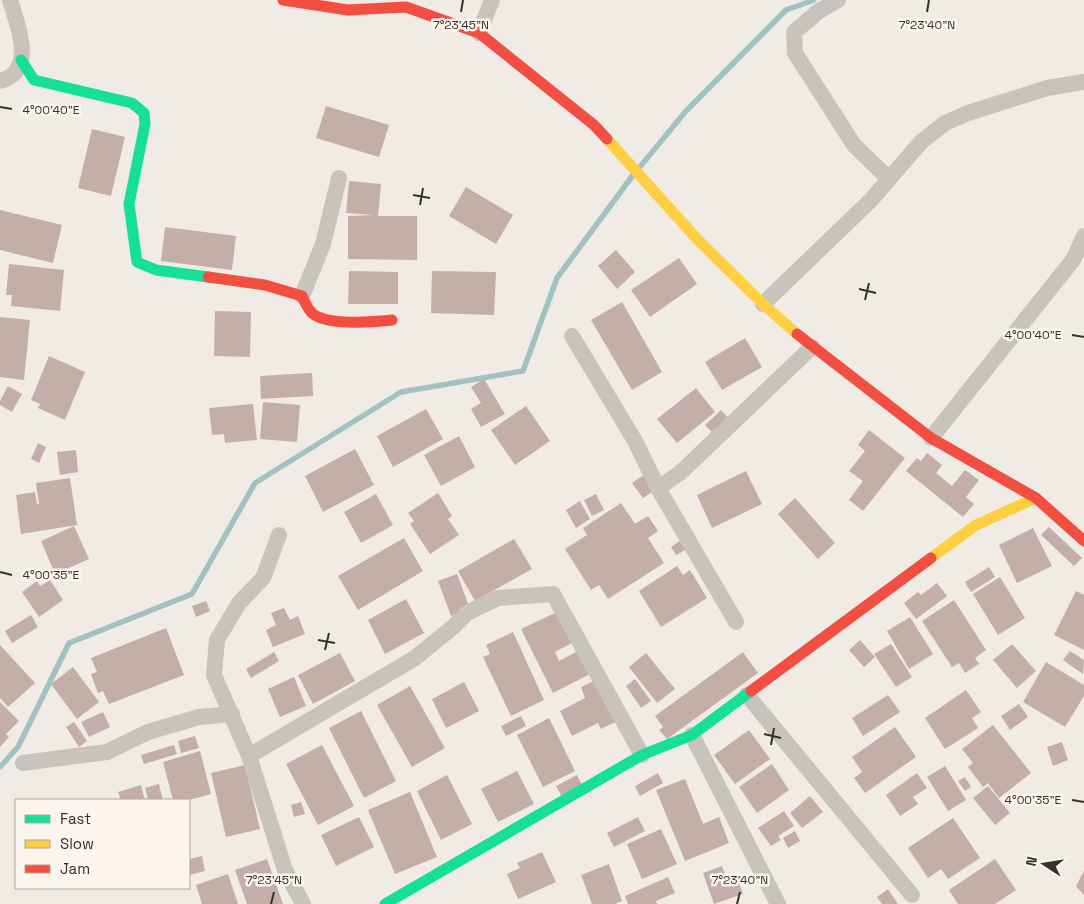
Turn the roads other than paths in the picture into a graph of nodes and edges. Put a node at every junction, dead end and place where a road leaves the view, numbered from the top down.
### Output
1 (10, 0) edge
2 (283, 0) edge
3 (492, 0) edge
4 (838, 0) edge
5 (479, 33) junction
6 (22, 60) junction
7 (0, 81) edge
8 (1084, 82) edge
9 (339, 178) dead end
10 (889, 179) junction
11 (1084, 236) edge
12 (302, 296) junction
13 (763, 304) junction
14 (392, 320) dead end
15 (572, 336) dead end
16 (812, 347) junction
17 (931, 438) junction
18 (658, 488) junction
19 (1036, 498) junction
20 (279, 535) dead end
21 (1084, 541) edge
22 (736, 622) dead end
23 (747, 695) junction
24 (232, 714) junction
25 (692, 735) junction
26 (642, 755) junction
27 (249, 756) junction
28 (24, 763) dead end
29 (912, 895) dead end
30 (303, 904) edge
31 (385, 904) edge
32 (778, 904) edge

1 - 6 street
2 - 5 street
3 - 5 street
4 - 10 street
5 - 13 street
6 - 7 street
6 - 12 street
8 - 10 street
9 - 12 street
10 - 13 street
11 - 17 street
12 - 14 street
13 - 16 street
15 - 18 street
16 - 17 street
16 - 18 street
17 - 19 street
18 - 22 street
19 - 21 street
19 - 23 street
20 - 24 street
23 - 25 street
23 - 29 street
24 - 27 street
24 - 28 street
25 - 26 street
25 - 32 street
26 - 27 street
26 - 31 street
27 - 30 street

